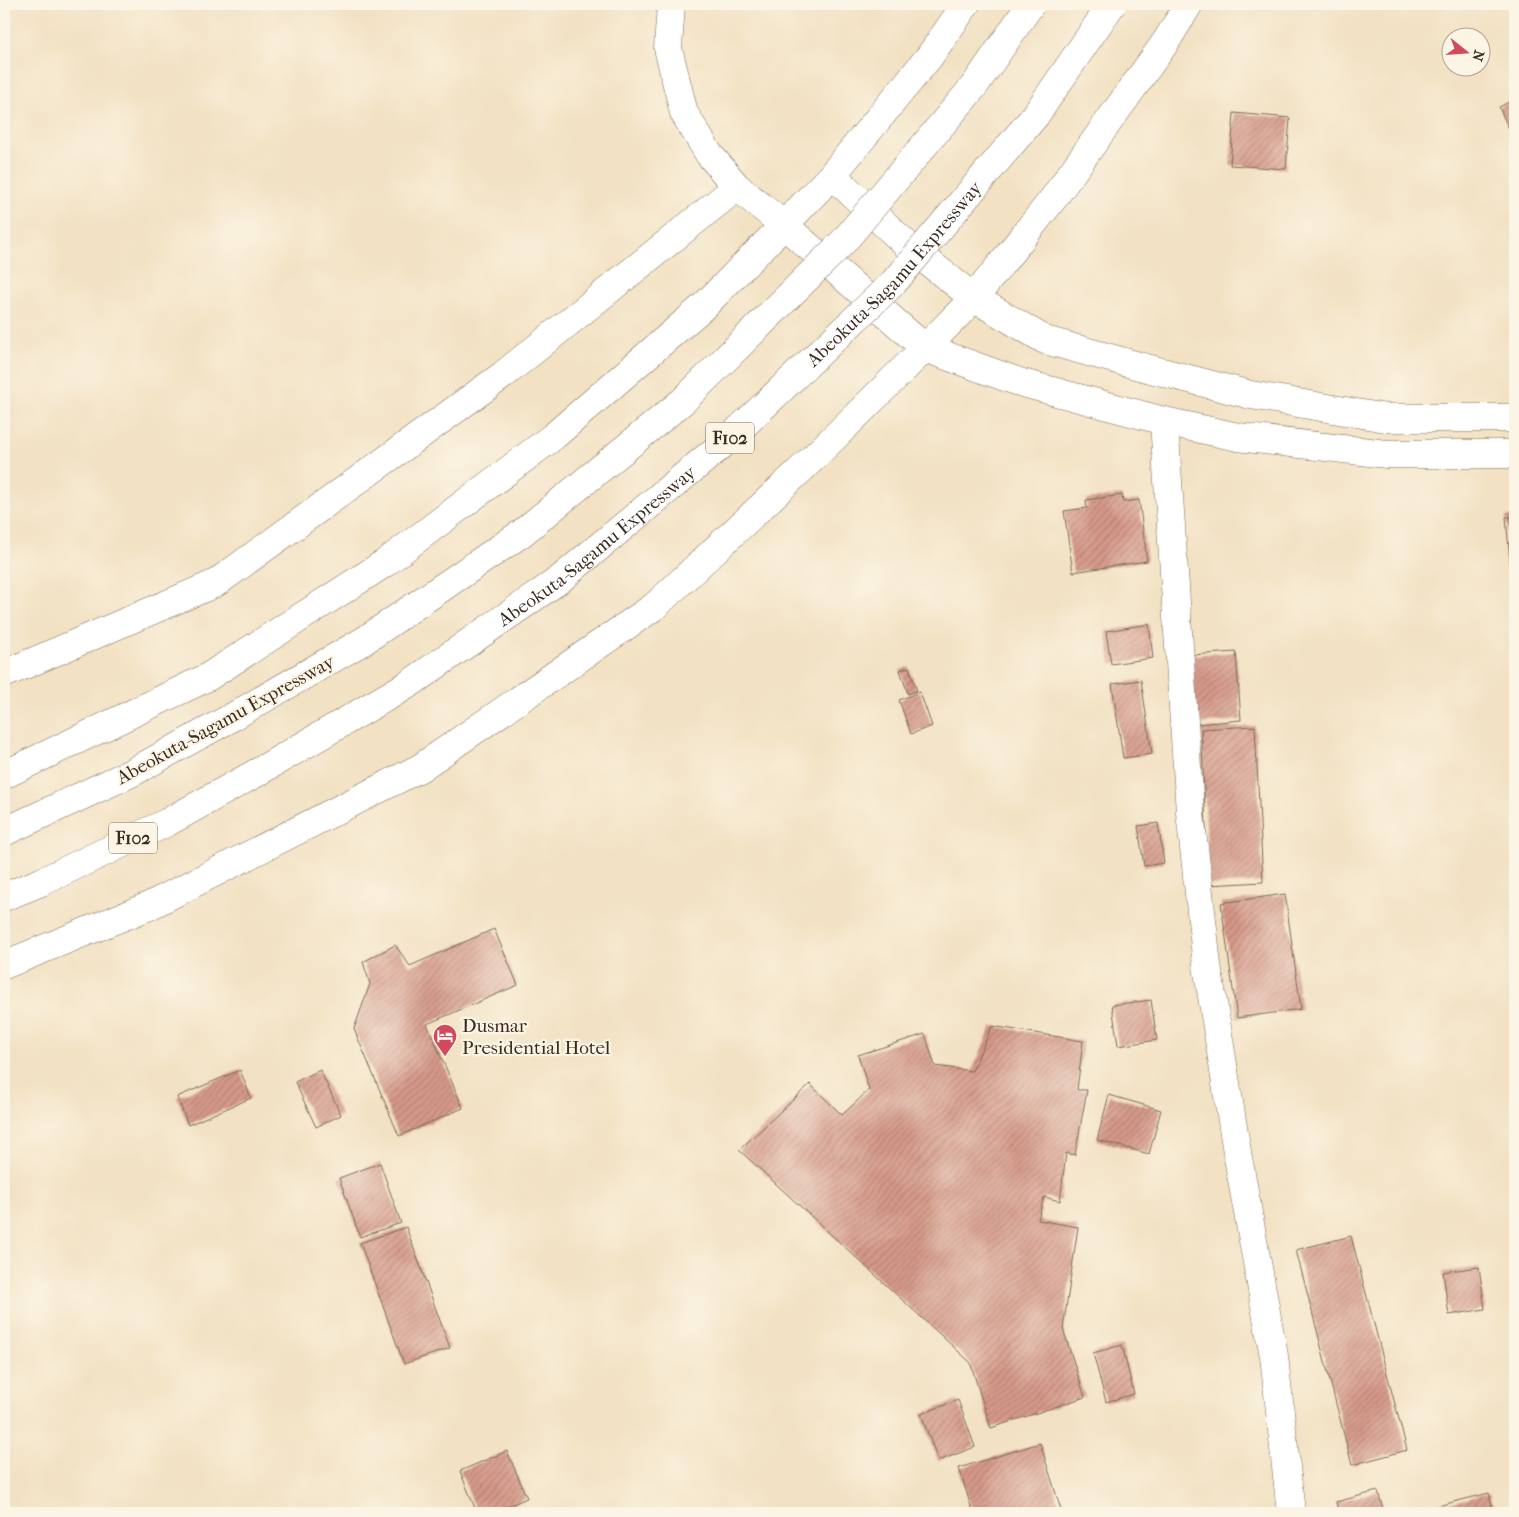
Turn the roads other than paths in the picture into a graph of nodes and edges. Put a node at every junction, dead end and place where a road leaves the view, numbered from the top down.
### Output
1 (671, 4) edge
2 (966, 4) edge
3 (1031, 4) edge
4 (1112, 4) edge
5 (1189, 4) edge
6 (832, 175) junction
7 (737, 187) junction
8 (784, 225) junction
9 (974, 298) junction
10 (925, 348) junction
11 (1515, 418) edge
12 (1164, 421) junction
13 (1515, 454) edge
14 (4, 674) edge
15 (4, 776) edge
16 (4, 832) edge
17 (4, 898) edge
18 (4, 965) edge
19 (1291, 1513) edge

1 - 7 main road
2 - 6 main road
3 - 16 main road, Abeokuta-Sagamu Expressway, bridge
4 - 17 main road, Abeokuta-Sagamu Expressway / F102, bridge
5 - 9 main road
6 - 8 main road
6 - 9 main road
7 - 8 main road
7 - 14 main road
8 - 10 main road
8 - 15 main road
9 - 10 main road
9 - 11 main road
10 - 12 main road
10 - 18 main road
12 - 13 main road
12 - 19 main road

